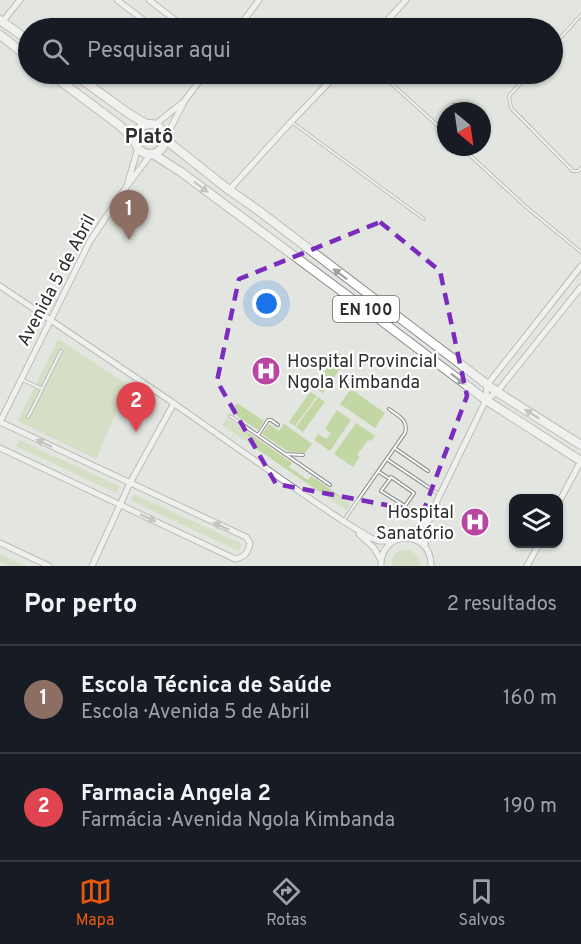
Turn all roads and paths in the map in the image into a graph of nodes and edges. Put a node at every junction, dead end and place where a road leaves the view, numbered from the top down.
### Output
1 (20, 0) edge
2 (117, 0) edge
3 (148, 0) edge
4 (406, 0) edge
5 (256, 2) edge
6 (581, 15) edge
7 (141, 18) edge
8 (172, 18) edge
9 (245, 18) edge
10 (389, 18) edge
11 (1, 21) edge
12 (18, 33) edge
13 (0, 35) edge
14 (563, 35) edge
15 (18, 49) edge
16 (64, 84) edge
17 (88, 84) edge
18 (197, 84) edge
19 (328, 84) edge
20 (392, 84) edge
21 (520, 84) edge
22 (185, 100) junction
23 (291, 122) junction
24 (146, 124) junction
25 (156, 124) junction
26 (437, 125) edge
27 (166, 139) junction
28 (136, 144) junction
29 (152, 154) junction
30 (471, 156) edge
31 (581, 168) edge
32 (127, 186) junction
33 (229, 190) junction
34 (255, 208) junction
35 (424, 219) dead end
36 (246, 220) junction
37 (581, 252) edge
38 (581, 266) edge
39 (0, 286) edge
40 (581, 287) edge
41 (50, 320) junction
42 (61, 351) dead end
43 (21, 379) junction
44 (487, 385) junction
45 (42, 389) junction
46 (497, 392) junction
47 (486, 400) junction
48 (174, 403) junction
49 (8, 406) junction
50 (0, 408) edge
51 (389, 409) dead end
52 (230, 416) dead end
53 (28, 417) dead end
54 (0, 422) edge
55 (278, 425) dead end
56 (258, 435) junction
57 (581, 445) edge
58 (0, 448) edge
59 (395, 448) junction
60 (285, 454) junction
61 (303, 455) dead end
62 (387, 459) junction
63 (581, 461) edge
64 (378, 471) junction
65 (428, 471) dead end
66 (390, 479) junction
67 (130, 483) junction
68 (330, 485) dead end
69 (440, 495) junction
70 (563, 495) edge
71 (120, 505) junction
72 (434, 507) junction
73 (344, 521) junction
74 (407, 538) junction
75 (394, 541) junction
76 (0, 543) edge
77 (425, 547) junction
78 (536, 548) edge
79 (381, 563) edge
80 (49, 566) edge
81 (92, 566) edge
82 (431, 566) edge
83 (527, 566) edge

1 - 11 street
2 - 7 street
3 - 8 street
4 - 10 street
5 - 9 street
6 - 14 lane
11 - 12 main road
13 - 15 main road
16 - 28 main road, EN 100
17 - 24 main road
18 - 22 street
19 - 23 street
20 - 26 lane
21 - 31 lane
22 - 25 street
22 - 27 street
23 - 33 street
23 - 35 lane
24 - 25 main road
24 - 28 main road
25 - 27 main road, EN 100
27 - 29 main road
27 - 33 main road, EN 100
28 - 29 main road, EN 100
28 - 32 street, Avenida 5 de Abril
29 - 32 street, Avenida 5 de Abril
29 -> 36 main road, EN 100
30 - 37 lane
32 - 41 street, Avenida 5 de Abril
33 - 34 main road, EN 100
34 - 36 main road
44 -> 34 main road, EN 100
36 -> 47 main road, EN 100
38 - 44 street
39 - 41 street
40 - 46 street
41 - 43 street, Avenida 5 de Abril
41 - 48 street
42 - 45 lane
43 - 45 lane
43 - 49 street, Avenida 5 de Abril
44 - 46 main road, EN 100
44 - 47 street
45 - 53 lane
46 - 47 street
57 -> 46 main road, EN 100
47 - 63 main road, EN 100
47 - 69 street
48 - 67 street
48 - 73 street
49 - 50 street
49 - 54 street, Avenida 5 de Abril
51 - 59 lane
52 - 56 lane
67 -> 54 street
55 - 56 lane
56 - 60 lane
58 - 71 street
59 - 62 lane
59 - 65 lane
60 - 61 lane
60 - 68 lane
62 - 64 lane
62 - 69 lane
63 - 70 street
64 - 66 lane
64 - 73 lane
66 - 66 lane
67 - 71 street
71 -> 67 street
69 - 72 street
71 - 81 street
72 - 74 street
72 - 77 street
73 - 75 street
73 - 79 street
74 - 75 street
74 - 77 street
75 - 79 street
76 - 80 street
77 - 82 street
78 - 83 street

